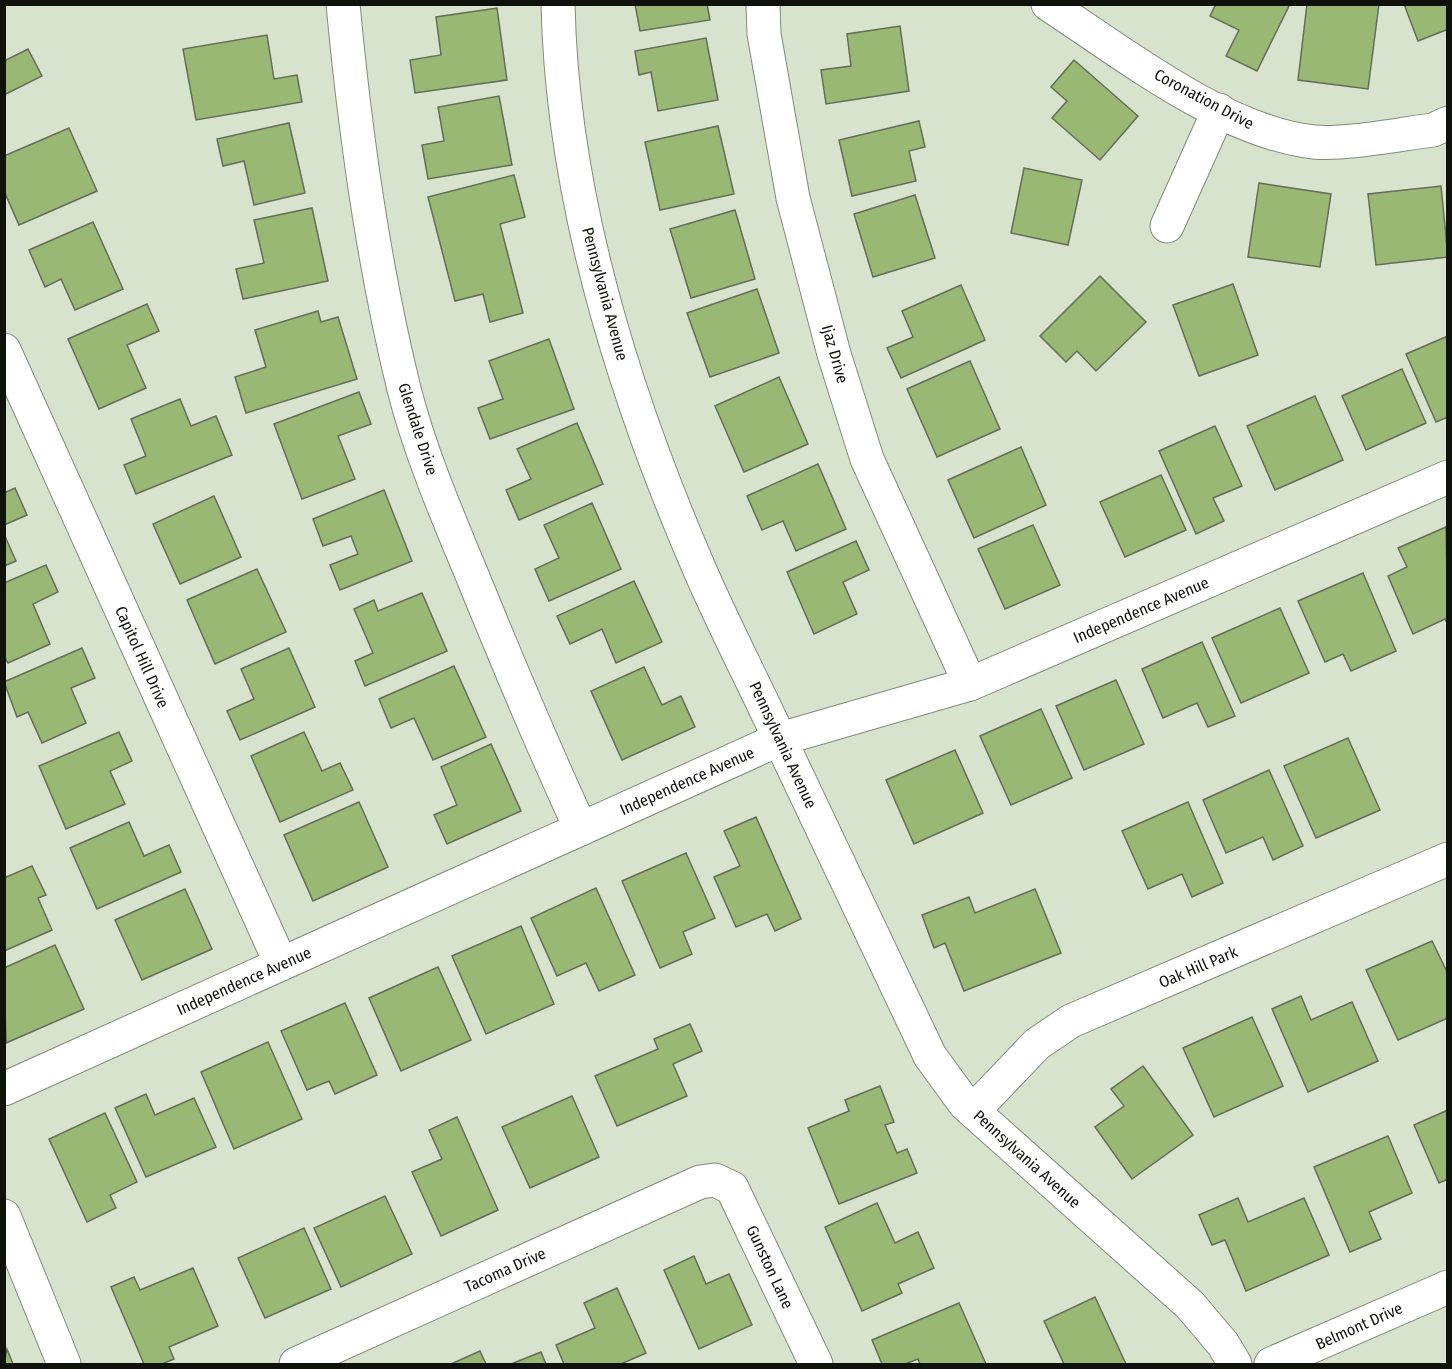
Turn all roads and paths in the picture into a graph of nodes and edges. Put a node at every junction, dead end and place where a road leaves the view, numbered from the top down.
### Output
1 (343, 4) edge
2 (558, 4) edge
3 (763, 4) edge
4 (1048, 4) edge
5 (1219, 110) junction
6 (1448, 123) edge
7 (1167, 225) dead end
8 (4, 350) edge
9 (1448, 477) edge
10 (970, 684) junction
11 (780, 739) junction
12 (581, 829) junction
13 (1448, 859) edge
14 (280, 964) junction
15 (4, 1089) edge
16 (973, 1111) junction
17 (715, 1180) joint
18 (4, 1216) edge
19 (1448, 1287) edge
20 (64, 1365) edge
21 (296, 1365) edge
22 (816, 1365) edge
23 (1235, 1365) edge
24 (1271, 1365) edge

1 - 12 street, Glendale Drive
2 - 11 street, Pennsylvania Avenue
3 - 10 street, Ijaz Drive
4 - 5 street, Coronation Drive
5 - 6 street, Coronation Drive
5 - 7 street
8 - 14 street, Capitol Hill Drive
9 - 10 street, Independence Avenue
10 - 11 street, Independence Avenue
11 - 12 street, Independence Avenue
11 - 16 street, Pennsylvania Avenue
12 - 14 street, Independence Avenue
13 - 16 street, Oak Hill Park
14 - 15 street, Independence Avenue
16 - 23 street, Pennsylvania Avenue
17 - 21 street, Tacoma Drive
17 - 22 street, Gunston Lane
18 - 20 street
19 - 24 street, Belmont Drive

